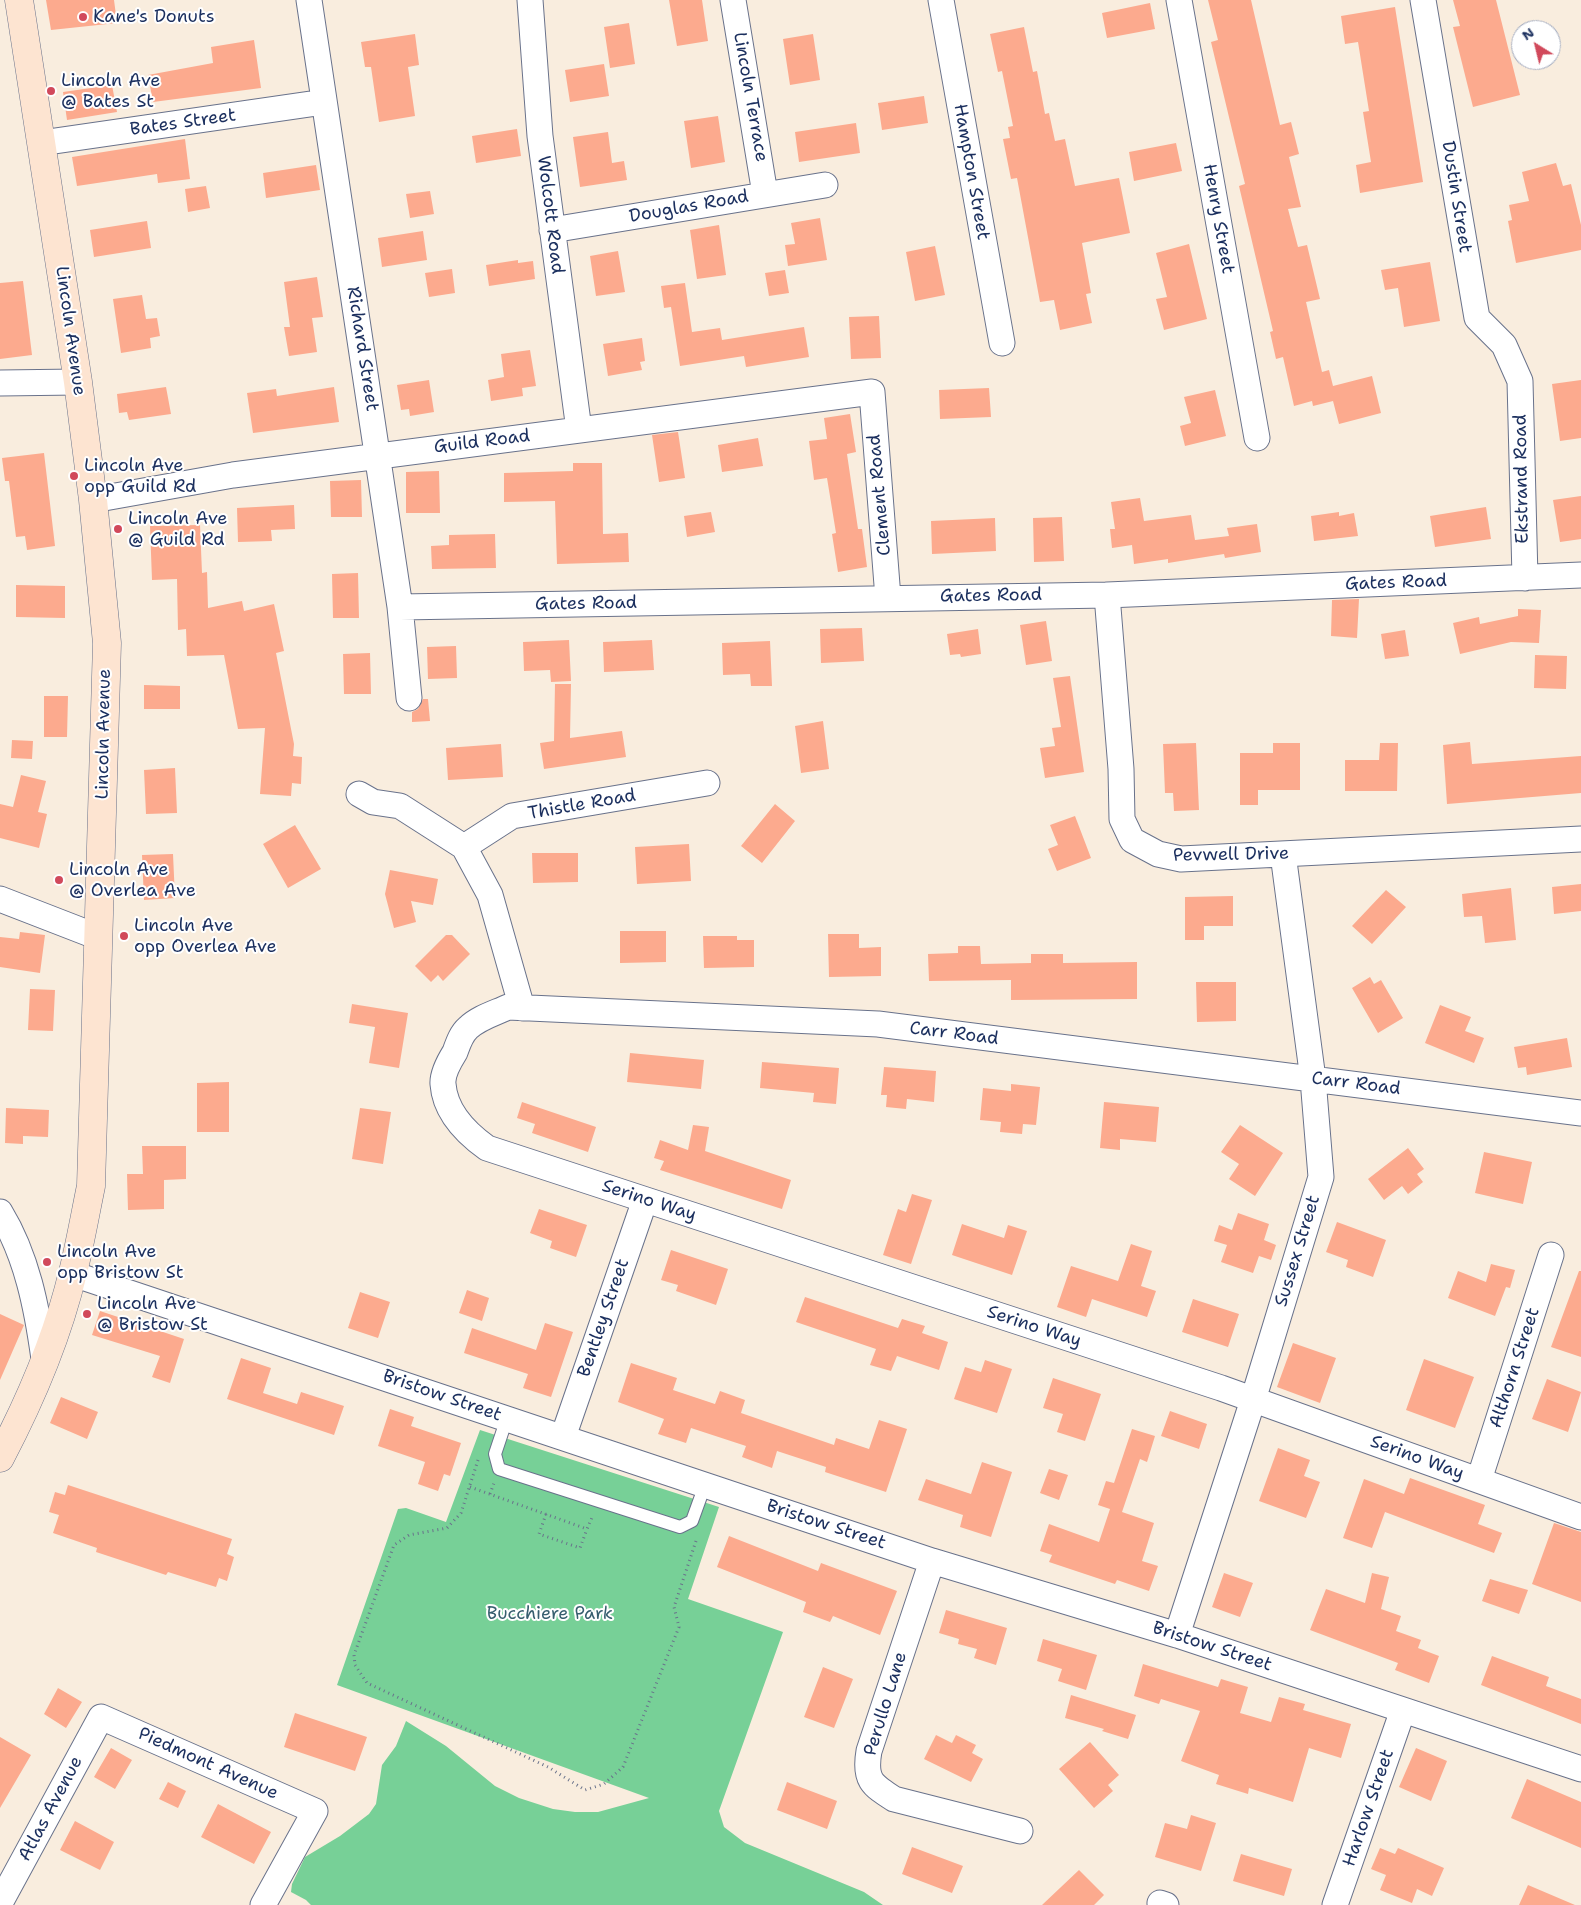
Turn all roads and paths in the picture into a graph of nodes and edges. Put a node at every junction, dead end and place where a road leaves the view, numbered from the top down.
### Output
1 (19, 0) edge
2 (309, 0) edge
3 (530, 0) edge
4 (733, 0) edge
5 (940, 0) edge
6 (1179, 0) edge
7 (1423, 0) edge
8 (324, 102) junction
9 (41, 143) junction
10 (825, 185) dead end
11 (766, 194) junction
12 (552, 230) junction
13 (1002, 343) dead end
14 (1520, 381) joint
15 (78, 382) junction
16 (0, 383) edge
17 (872, 392) joint
18 (579, 430) junction
19 (1257, 438) dead end
20 (378, 456) junction
21 (93, 500) junction
22 (1581, 575) edge
23 (1525, 578) junction
24 (1107, 594) junction
25 (888, 598) junction
26 (400, 607) junction
27 (409, 698) dead end
28 (708, 783) dead end
29 (359, 794) dead end
30 (1581, 839) edge
31 (464, 847) junction
32 (1283, 854) junction
33 (0, 899) edge
34 (98, 937) junction
35 (522, 1008) junction
36 (1313, 1079) junction
37 (1581, 1113) edge
38 (484, 1146) joint
39 (646, 1200) junction
40 (0, 1212) edge
41 (1551, 1255) dead end
42 (73, 1274) junction
43 (44, 1358) junction
44 (1253, 1400) junction
45 (507, 1418) junction
46 (562, 1437) junction
47 (481, 1452) dead end
48 (0, 1458) edge
49 (1479, 1480) junction
50 (705, 1485) junction
51 (470, 1487) junction
52 (595, 1510) dead end
53 (546, 1514) junction
54 (1581, 1517) edge
55 (588, 1529) junction
56 (698, 1534) dead end
57 (686, 1539) dead end
58 (695, 1542) junction
59 (932, 1561) junction
60 (1177, 1635) junction
61 (1403, 1710) junction
62 (101, 1717) joint
63 (1581, 1769) edge
64 (1020, 1831) dead end
65 (0, 1903) edge
66 (263, 1905) edge
67 (1336, 1905) edge

1 - 9 main road, Lincoln Avenue
2 - 8 street, Richard Street
3 - 12 street, Wolcott Road
4 - 11 street, Lincoln Terrace
5 - 13 street, Hampton Street
6 - 19 street, Henry Street
7 - 14 street, Dustin Street
8 - 9 street, Bates Street
8 - 20 street, Richard Street
9 - 15 main road, Lincoln Avenue
10 - 11 street, Douglas Road
11 - 12 street, Douglas Road
12 - 18 street, Wolcott Road
14 - 23 street, Ekstrand Road
15 - 16 street
15 - 21 main road, Lincoln Avenue
17 - 18 street, Guild Road
17 - 25 street, Clement Road
18 - 20 street, Guild Road
20 - 21 street, Guild Road
20 - 26 street, Richard Street
21 - 34 main road, Lincoln Avenue
22 - 23 street, Gates Road
23 - 24 street, Gates Road
24 - 25 street, Gates Road
24 - 32 street, Pevwell Drive
25 - 26 street, Gates Road
26 - 27 street, Richard Street
28 - 31 street, Thistle Road
29 - 31 street
30 - 32 street, Pevwell Drive
31 - 35 street
32 - 36 street, Sussex Street
33 - 34 street
34 - 42 main road, Lincoln Avenue
35 - 36 street, Carr Road
35 - 38 street, Carr Road
36 - 37 street, Carr Road
36 - 44 street, Sussex Street
38 - 39 street, Serino Way
39 - 44 street, Serino Way
39 - 46 street, Bentley Street
40 - 43 street
41 - 49 street, Althorn Street
42 - 43 main road, Lincoln Avenue
42 - 45 street, Bristow Street
43 - 48 main road, Lincoln Avenue
44 - 49 street, Serino Way
44 - 60 street, Sussex Street
45 - 46 street, Bristow Street
45 - 50 lane
46 - 50 street, Bristow Street
47 - 51 path
49 - 54 street, Serino Way
50 - 59 street, Bristow Street
51 - 53 path
51 - 58 path
52 - 55 path
53 - 55 path
53 - 55 path
56 - 58 path
57 - 58 path
59 - 60 street, Bristow Street
59 - 64 street, Perullo Lane
60 - 61 street, Bristow Street
61 - 63 street, Bristow Street
61 - 67 street, Harlow Street
62 - 65 street, Atlas Avenue
62 - 66 street, Piedmont Avenue

